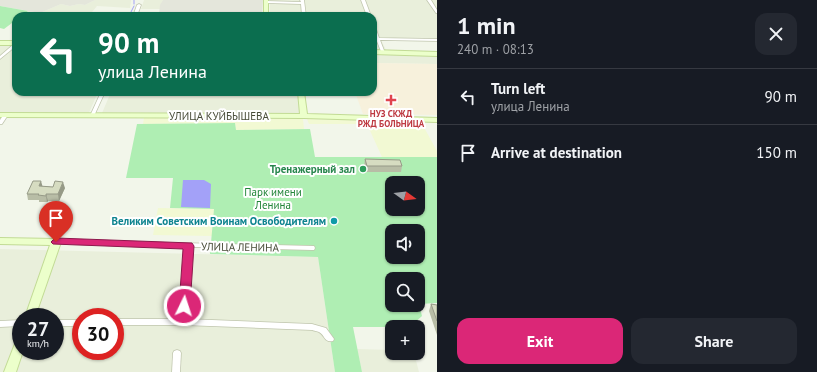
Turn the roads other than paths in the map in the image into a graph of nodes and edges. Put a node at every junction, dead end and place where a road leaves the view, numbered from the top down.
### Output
1 (363, 0) edge
2 (429, 0) edge
3 (266, 1) edge
4 (302, 2) edge
5 (139, 6) dead end
6 (137, 12) edge
7 (266, 12) edge
8 (303, 12) edge
9 (368, 12) edge
10 (437, 12) edge
11 (378, 38) joint
12 (437, 40) edge
13 (0, 43) edge
14 (12, 43) edge
15 (12, 47) edge
16 (377, 52) edge
17 (383, 53) junction
18 (437, 54) edge
19 (0, 58) edge
20 (101, 96) edge
21 (301, 96) edge
22 (3, 115) edge
23 (92, 116) junction
24 (304, 116) junction
25 (437, 120) edge
26 (0, 124) edge
27 (0, 241) edge
28 (56, 242) junction
29 (189, 246) junction
30 (312, 248) dead end
31 (33, 308) edge
32 (124, 322) edge
33 (183, 322) junction
34 (0, 324) edge
35 (12, 324) edge
36 (330, 339) dead end
37 (177, 353) dead end
38 (14, 360) edge
39 (10, 372) edge
40 (176, 372) edge

1 - 9 street
2 - 10 street
3 - 4 street
3 - 7 main road
4 - 8 street
5 - 6 street
11 - 12 street
11 - 17 street
13 - 14 main road
15 - 19 street
16 - 17 main road
17 - 18 main road
20 - 23 street
21 - 24 main road
22 - 23 main road, УЛИЦА КУЙБЫШЕВА
22 - 26 street
23 - 24 main road, УЛИЦА КУЙБЫШЕВА
24 - 25 main road, УЛИЦА КУЙБЫШЕВА
27 - 28 main road, УЛИЦА ЛЕНИНА
28 - 29 street, УЛИЦА ЛЕНИНА
28 - 31 main road
29 - 30 street, УЛИЦА ЛЕНИНА
29 - 33 street
32 - 33 street
33 - 36 street
34 - 35 street
37 - 40 street
38 - 39 main road

